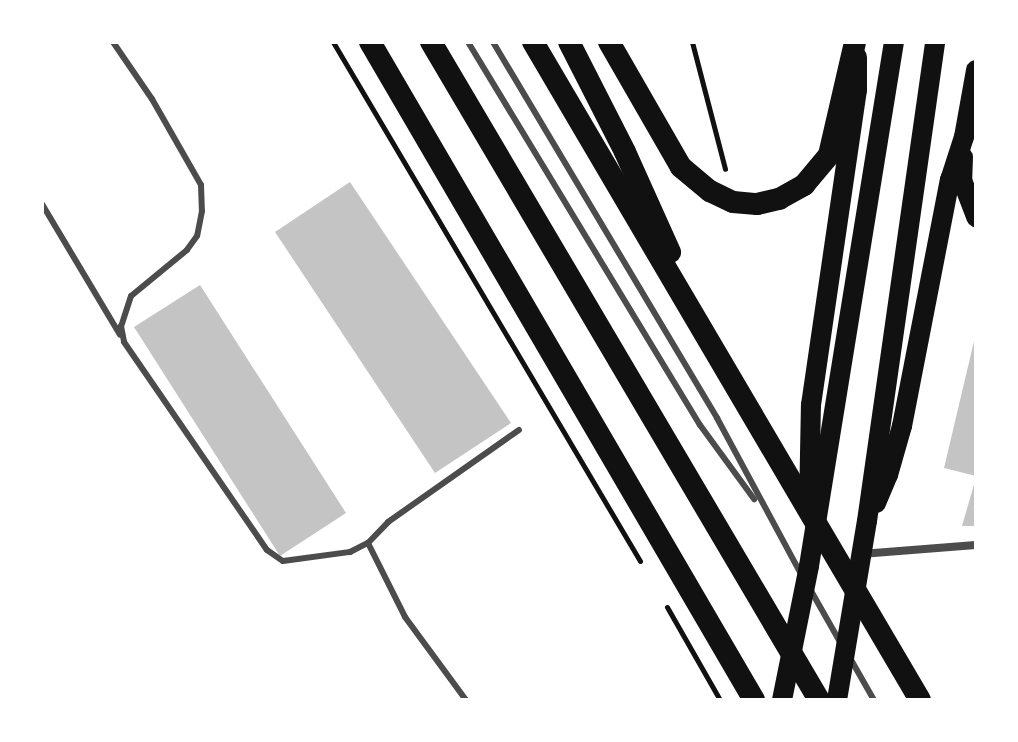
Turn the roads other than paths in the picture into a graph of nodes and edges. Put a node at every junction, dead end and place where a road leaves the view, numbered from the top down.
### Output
1 (113, 42) edge
2 (370, 42) edge
3 (431, 42) edge
4 (468, 42) edge
5 (493, 42) edge
6 (533, 42) edge
7 (569, 42) edge
8 (609, 42) edge
9 (856, 42) edge
10 (894, 42) edge
11 (935, 42) edge
12 (976, 70) edge
13 (964, 137) junction
14 (42, 204) edge
15 (976, 217) edge
16 (701, 327) junction
17 (124, 342) junction
18 (519, 430) dead end
19 (766, 514) junction
20 (867, 521) junction
21 (368, 543) junction
22 (976, 545) edge
23 (861, 554) junction
24 (809, 566) junction
25 (466, 700) edge
26 (754, 700) edge
27 (782, 700) edge
28 (819, 700) edge
29 (837, 700) edge
30 (874, 700) edge
31 (920, 700) edge

1 - 17 lane
2 - 26 highway
3 - 28 highway
4 - 19 lane
5 - 19 lane
6 - 16 highway
7 - 16 highway
8 - 9 highway
9 - 24 main road
10 - 24 main road
11 - 20 main road
12 - 13 main road
13 - 15 main road
13 - 20 main road
14 - 17 lane
16 - 31 highway
17 - 21 lane
18 - 21 lane
19 - 30 lane
20 - 23 main road
21 - 25 lane
22 - 23 street
23 - 29 main road
24 - 27 main road

